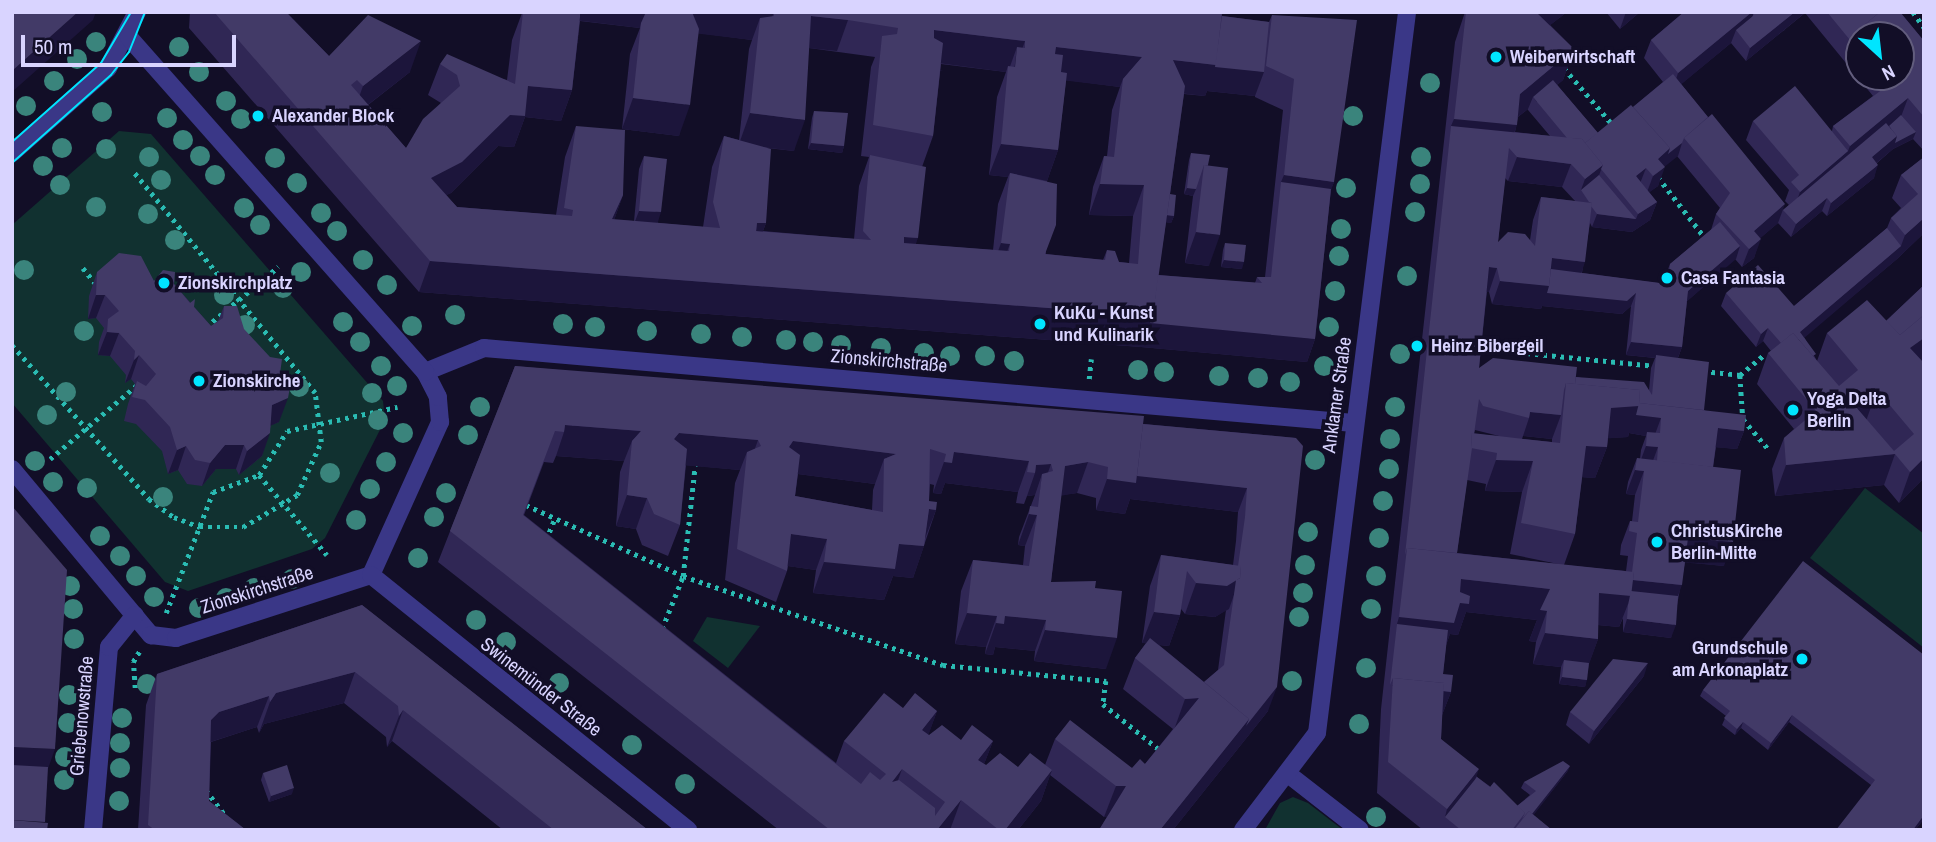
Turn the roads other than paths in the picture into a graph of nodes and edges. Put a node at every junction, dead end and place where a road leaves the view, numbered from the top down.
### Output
1 (137, 12) edge
2 (1407, 12) edge
3 (129, 37) junction
4 (12, 153) edge
5 (425, 372) junction
6 (1354, 422) junction
7 (12, 469) edge
8 (371, 575) junction
9 (135, 615) junction
10 (1288, 774) junction
11 (93, 830) edge
12 (688, 830) edge
13 (1243, 830) edge
14 (1360, 830) edge

1 - 3 street
2 - 6 street, Anklamer Straße
3 - 4 street
3 - 5 street
5 - 6 street, Zionskirchstraße
5 - 8 street
6 - 10 street, Anklamer Straße
7 - 9 street
8 - 9 street, Zionskirchstraße
8 - 12 street, Swinemünder Straße
9 - 11 street, Griebenowstraße
10 - 13 street, Anklamer Straße
10 - 14 street

